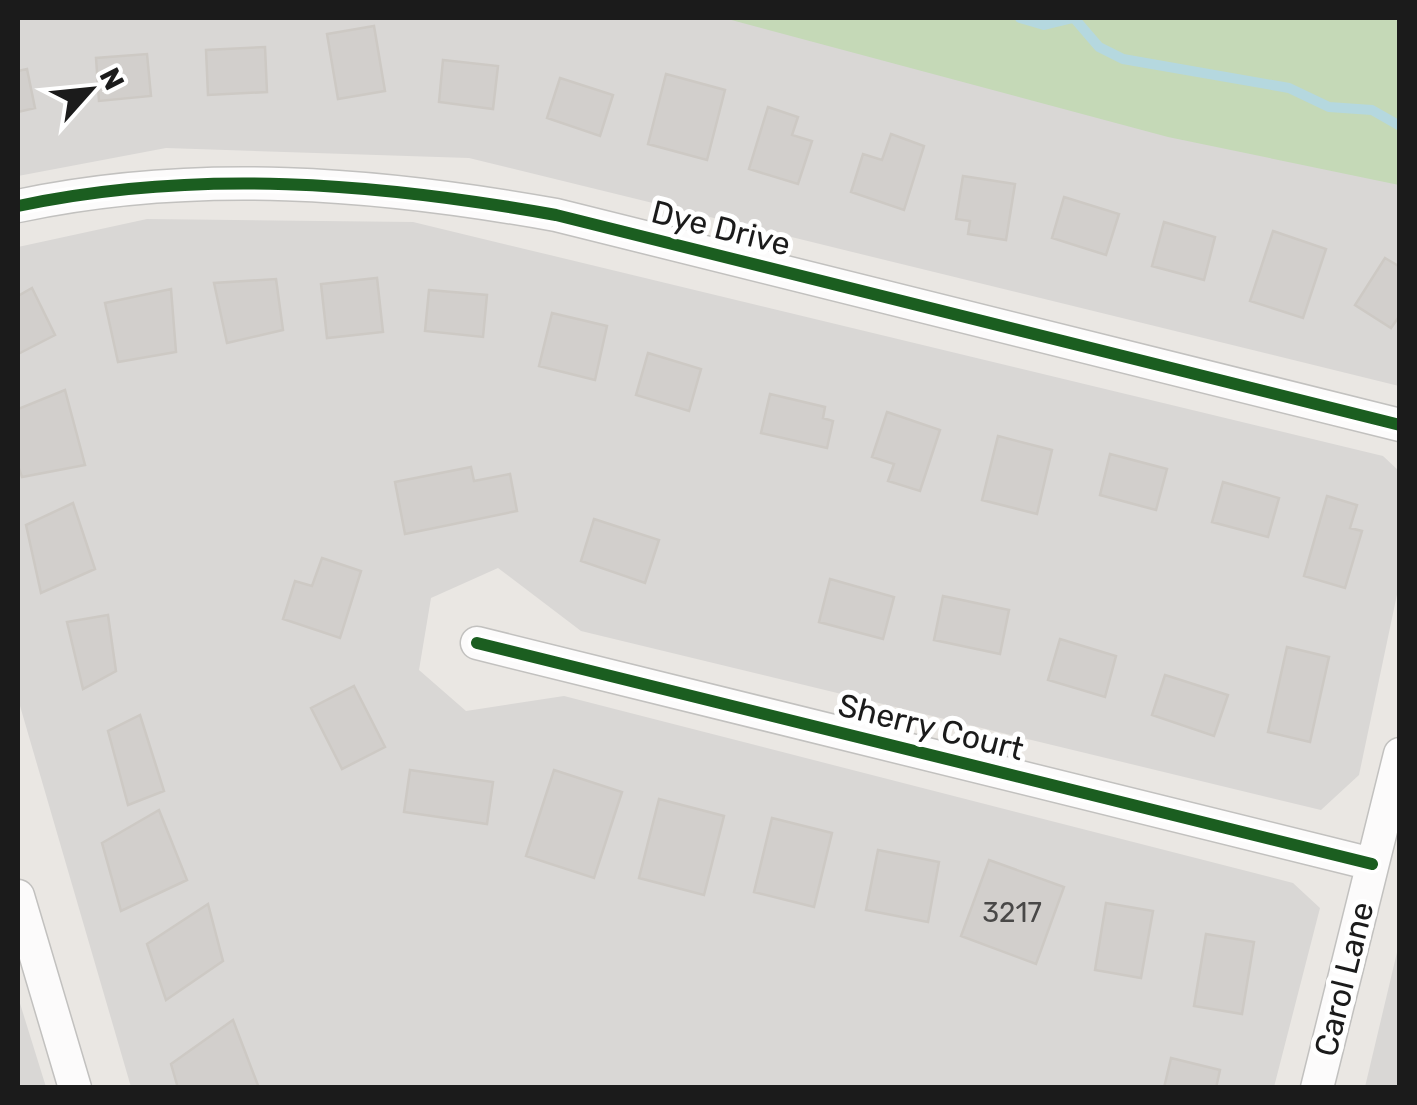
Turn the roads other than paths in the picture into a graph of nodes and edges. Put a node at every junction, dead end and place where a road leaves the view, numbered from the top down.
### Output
1 (18, 206) edge
2 (1400, 425) edge
3 (477, 643) dead end
4 (1400, 754) edge
5 (1372, 864) junction
6 (18, 896) edge
7 (75, 1088) edge
8 (1317, 1088) edge

1 - 2 street, Dye Drive
3 - 5 street, Sherry Court
4 - 5 street, Carol Lane
5 - 8 street, Carol Lane
6 - 7 street

